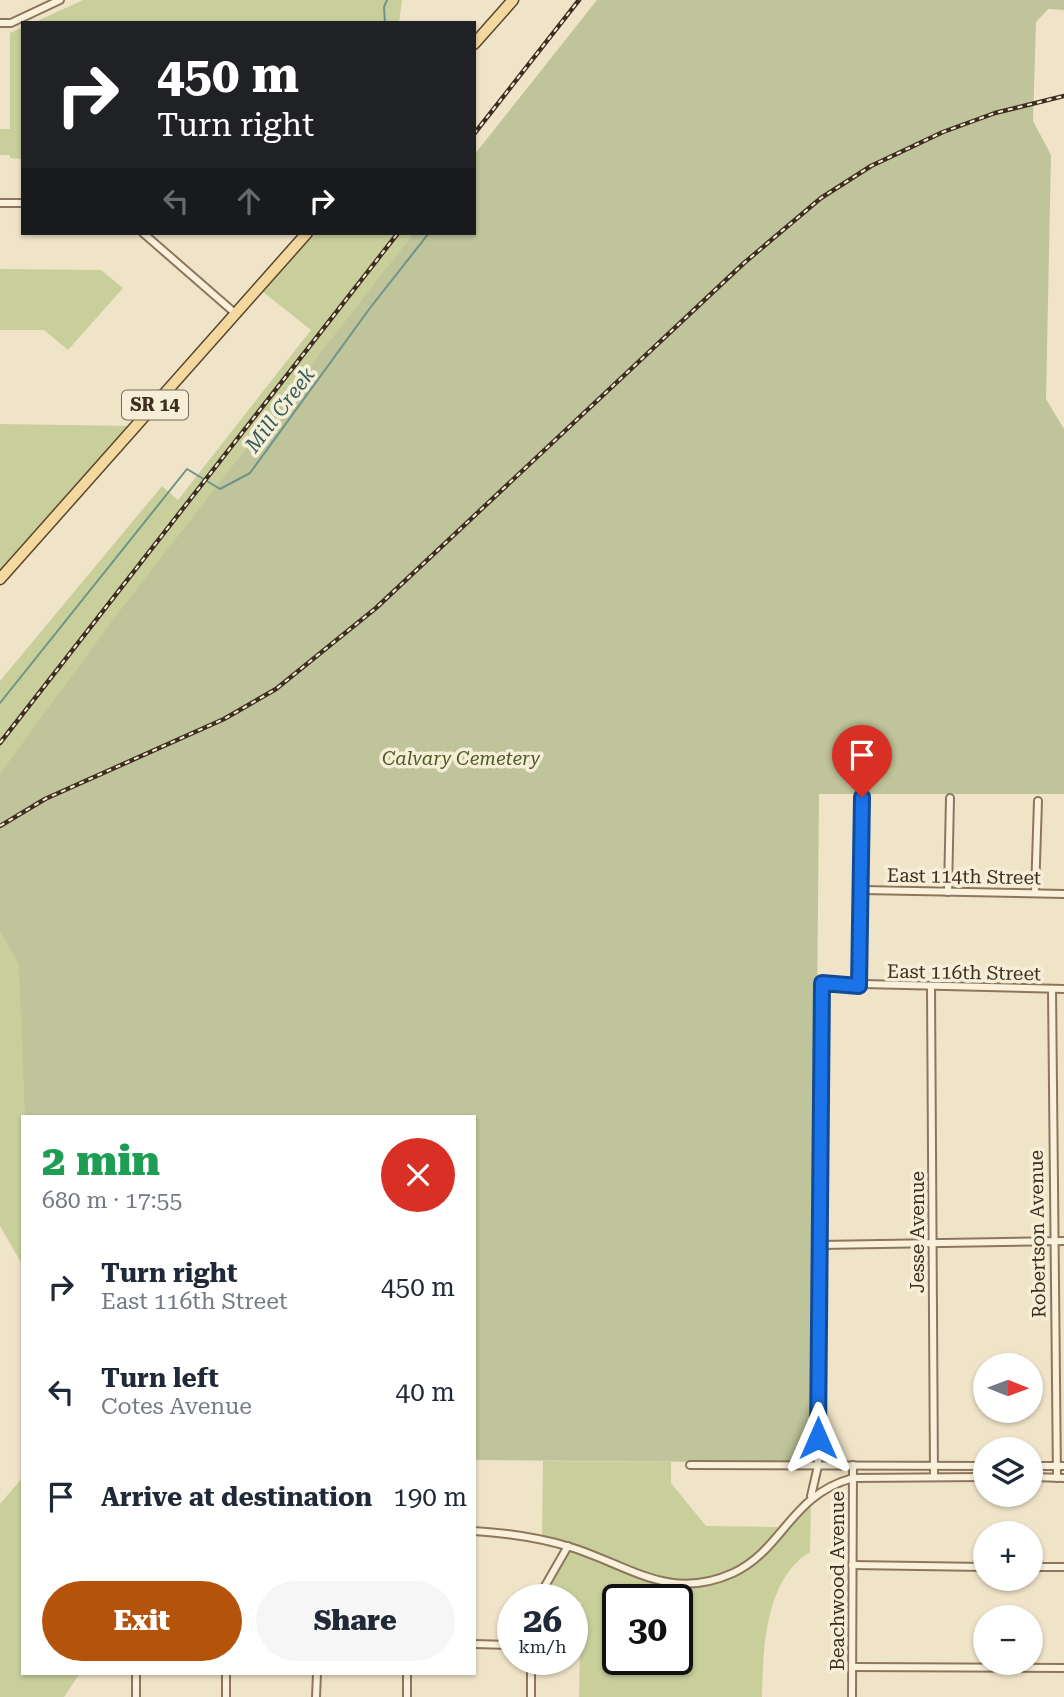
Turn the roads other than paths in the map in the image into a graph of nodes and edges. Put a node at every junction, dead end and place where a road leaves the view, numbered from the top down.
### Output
1 (60, 0) edge
2 (513, 0) edge
3 (0, 23) edge
4 (476, 42) edge
5 (0, 203) edge
6 (21, 203) edge
7 (145, 235) edge
8 (305, 235) edge
9 (236, 314) junction
10 (0, 579) edge
11 (862, 797) dead end
12 (950, 799) dead end
13 (1038, 802) dead end
14 (863, 890) junction
15 (948, 892) junction
16 (1035, 893) junction
17 (1064, 894) edge
18 (859, 986) junction
19 (931, 987) junction
20 (1052, 989) junction
21 (1064, 989) edge
22 (1052, 1241) junction
23 (1064, 1241) edge
24 (934, 1242) junction
25 (820, 1245) junction
26 (690, 1465) dead end
27 (853, 1465) junction
28 (818, 1466) junction
29 (934, 1466) junction
30 (973, 1466) edge
31 (1060, 1466) edge
32 (933, 1476) junction
33 (973, 1477) edge
34 (853, 1478) junction
35 (1060, 1478) edge
36 (811, 1496) junction
37 (476, 1531) edge
38 (568, 1546) junction
39 (852, 1565) junction
40 (973, 1567) edge
41 (1043, 1567) edge
42 (1064, 1567) edge
43 (546, 1584) edge
44 (476, 1644) edge
45 (497, 1645) edge
46 (852, 1667) junction
47 (1064, 1668) edge
48 (136, 1675) edge
49 (226, 1675) edge
50 (317, 1675) edge
51 (407, 1675) edge
52 (531, 1675) edge
53 (136, 1697) edge
54 (226, 1697) edge
55 (316, 1697) edge
56 (407, 1697) edge
57 (531, 1697) edge
58 (852, 1697) edge

1 - 3 street
2 - 4 main road
5 - 6 street
7 - 9 street
8 - 9 main road, SR 14
9 - 10 main road, SR 14
11 - 14 street
12 - 15 street
13 - 16 street
14 - 15 street, East 114th Street
14 - 18 street
15 - 16 street, East 114th Street
16 - 17 street, East 114th Street
18 - 19 street, East 116th Street
18 - 25 street, East 116th Street
19 - 20 street, East 116th Street
19 - 24 street, Jesse Avenue
20 - 21 street, East 116th Street
20 - 22 street, Robertson Avenue
22 - 23 street
22 - 24 street
22 - 31 street, Robertson Avenue
24 - 25 street
24 - 29 street, Jesse Avenue
25 - 28 street
26 - 28 street
27 - 28 street
27 - 29 street
27 - 34 street, Beachwood Avenue
28 - 36 street
29 - 30 street
29 - 32 street, Jesse Avenue
31 - 35 street, Robertson Avenue
32 - 33 street
32 - 34 street
34 - 36 street
34 - 39 street, Beachwood Avenue
36 - 38 street
37 - 38 street
38 - 43 street
39 - 40 street
39 - 46 street, Beachwood Avenue
41 - 42 street
44 - 45 street
46 - 47 street
46 - 58 street, Beachwood Avenue
48 - 53 street
49 - 54 street
50 - 55 street
51 - 56 street
52 - 57 street

